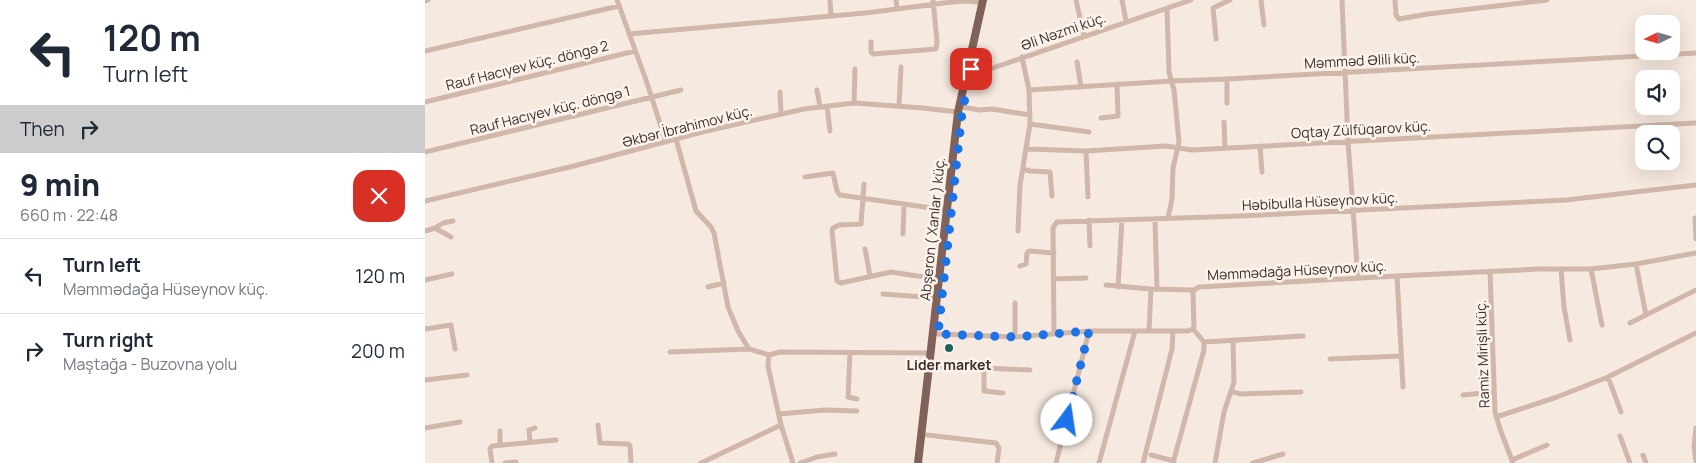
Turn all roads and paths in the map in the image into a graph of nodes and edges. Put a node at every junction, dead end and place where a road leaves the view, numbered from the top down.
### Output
1 (617, 0) edge
2 (830, 0) edge
3 (896, 0) edge
4 (1076, 0) edge
5 (1122, 0) edge
6 (1169, 0) edge
7 (1191, 0) edge
8 (1230, 0) edge
9 (1261, 0) edge
10 (1342, 0) edge
11 (1395, 0) edge
12 (1547, 0) edge
13 (985, 1) edge
14 (933, 2) edge
15 (619, 6) junction
16 (1168, 7) junction
17 (897, 9) junction
18 (831, 16) junction
19 (1127, 21) junction
20 (1264, 25) dead end
21 (629, 34) junction
22 (1084, 36) junction
23 (1216, 39) dead end
24 (871, 42) dead end
25 (425, 51) edge
26 (635, 51) junction
27 (1696, 53) edge
28 (1022, 57) junction
29 (1077, 62) dead end
30 (901, 67) dead end
31 (969, 69) junction
32 (855, 70) dead end
33 (1345, 72) junction
34 (1227, 79) junction
35 (1172, 81) junction
36 (1117, 84) junction
37 (1081, 87) junction
38 (681, 90) dead end
39 (817, 90) dead end
40 (1029, 90) junction
41 (780, 92) dead end
42 (652, 97) junction
43 (425, 102) edge
44 (854, 103) junction
45 (1227, 103) dead end
46 (820, 106) junction
47 (827, 106) junction
48 (899, 106) junction
49 (960, 110) junction
50 (781, 114) junction
51 (1031, 115) junction
52 (1101, 118) dead end
53 (1224, 122) dead end
54 (1696, 123) edge
55 (1030, 124) junction
56 (829, 131) dead end
57 (1089, 132) dead end
58 (675, 139) junction
59 (1348, 141) junction
60 (666, 142) junction
61 (1260, 146) junction
62 (1179, 147) junction
63 (1225, 148) junction
64 (1027, 149) junction
65 (1086, 151) junction
66 (425, 152) edge
67 (1023, 169) junction
68 (1262, 172) dead end
69 (805, 177) dead end
70 (864, 184) dead end
71 (1696, 185) edge
72 (1052, 196) dead end
73 (1088, 197) dead end
74 (863, 198) junction
75 (425, 201) edge
76 (904, 204) junction
77 (946, 210) junction
78 (1353, 210) junction
79 (1168, 218) junction
80 (1695, 218) dead end
81 (1155, 219) junction
82 (453, 220) dead end
83 (1089, 220) junction
84 (1122, 220) junction
85 (435, 228) junction
86 (425, 231) edge
87 (1018, 231) dead end
88 (903, 234) dead end
89 (451, 237) dead end
90 (1696, 239) edge
91 (1090, 246) dead end
92 (865, 249) dead end
93 (1054, 253) junction
94 (1696, 253) edge
95 (1636, 264) junction
96 (1020, 266) dead end
97 (1561, 269) junction
98 (1591, 269) junction
99 (1490, 272) junction
100 (452, 274) dead end
101 (870, 276) junction
102 (1397, 276) junction
103 (939, 277) junction
104 (1086, 278) dead end
105 (1359, 278) junction
106 (1053, 279) junction
107 (425, 280) edge
108 (724, 283) junction
109 (1106, 285) dead end
110 (709, 287) dead end
111 (1118, 287) junction
112 (1154, 289) junction
113 (1194, 290) junction
114 (1696, 290) edge
115 (883, 294) dead end
116 (937, 298) junction
117 (1015, 303) dead end
118 (1646, 315) junction
119 (1630, 323) dead end
120 (1602, 325) dead end
121 (425, 329) edge
122 (1193, 329) junction
123 (1089, 331) junction
124 (1135, 331) junction
125 (1149, 331) junction
126 (1173, 332) junction
127 (1054, 333) junction
128 (1696, 333) edge
129 (938, 334) junction
130 (1303, 336) dead end
131 (1015, 337) junction
132 (1233, 340) junction
133 (1570, 340) dead end
134 (1204, 342) junction
135 (455, 349) dead end
136 (749, 349) junction
137 (670, 352) dead end
138 (850, 353) junction
139 (932, 353) junction
140 (769, 355) junction
141 (1401, 356) junction
142 (1330, 359) dead end
143 (935, 366) junction
144 (984, 366) junction
145 (1029, 370) dead end
146 (467, 375) dead end
147 (1607, 377) junction
148 (425, 380) edge
149 (1403, 387) dead end
150 (1231, 392) junction
151 (1301, 392) dead end
152 (1494, 392) junction
153 (1003, 393) dead end
154 (1463, 395) dead end
155 (857, 399) dead end
156 (857, 410) dead end
157 (1621, 412) dead end
158 (779, 414) junction
159 (1496, 417) junction
160 (460, 422) dead end
161 (598, 425) dead end
162 (781, 425) junction
163 (425, 428) edge
164 (535, 428) dead end
165 (1696, 428) edge
166 (500, 431) dead end
167 (927, 435) junction
168 (1620, 436) dead end
169 (556, 440) dead end
170 (530, 442) junction
171 (500, 445) junction
172 (1547, 445) dead end
173 (835, 454) dead end
174 (1283, 454) dead end
175 (1151, 455) dead end
176 (1643, 455) dead end
177 (1512, 461) edge
178 (1696, 461) edge
179 (516, 462) edge
180 (1173, 462) edge
181 (492, 463) edge
182 (505, 463) edge
183 (631, 463) edge
184 (701, 463) edge
185 (793, 463) edge
186 (800, 463) edge
187 (918, 463) edge
188 (924, 463) edge
189 (997, 463) edge
190 (1056, 463) edge
191 (1099, 463) edge
192 (1143, 463) edge
193 (1215, 463) edge
194 (1253, 463) edge
195 (1631, 463) edge
196 (1646, 463) edge

1 - 15 street
2 - 18 street
3 - 17 street
4 - 22 street
5 - 19 street
6 - 16 street
7 - 16 street, Əli Nəzmi küç.
8 - 23 street
9 - 20 street
10 - 33 street
11 - 12 street
13 - 14 street
13 - 31 main road
14 - 17 street
14 - 24 street
15 - 21 street
15 - 25 street
16 - 19 street, Əli Nəzmi küç.
16 - 35 street
17 - 18 street
18 - 21 street
19 - 22 street, Əli Nəzmi küç.
21 - 26 street
22 - 28 street, Əli Nəzmi küç.
26 - 42 street
26 - 43 street, Rauf Hacıyev küç. döngə 2
27 - 33 street, Məmməd Əlili küç.
28 - 31 street, Əli Nəzmi küç.
28 - 40 street
29 - 37 street
30 - 48 street
31 - 49 main road
32 - 44 street
33 - 34 street, Məmməd Əlili küç.
33 - 59 street
34 - 35 street, Məmməd Əlili küç.
34 - 45 street
35 - 36 street, Məmməd Əlili küç.
35 - 62 street
36 - 37 street, Məmməd Əlili küç.
36 - 52 street
37 - 40 street, Məmməd Əlili küç.
38 - 42 street, Rauf Hacıyev küç. döngə 1
39 - 46 street
40 - 51 street
41 - 50 street
42 - 60 street
42 - 66 street, Rauf Hacıyev küç. döngə 1
44 - 47 street, Əkbər İbrahimov küç.
44 - 48 street, Əkbər İbrahimov küç.
46 - 47 street, Əkbər İbrahimov küç.
46 - 50 street, Əkbər İbrahimov küç.
47 - 56 street
48 - 49 street, Əkbər İbrahimov küç.
49 - 51 street, Əkbər İbrahimov küç.
49 - 77 main road, Abşeron ( Xanlar ) küç.
49 - 129 main road
50 - 58 street, Əkbər İbrahimov küç.
51 - 55 street
53 - 63 street
54 - 59 street, Oqtay Zülfüqarov küç.
55 - 57 street
55 - 64 street
58 - 60 street, Əkbər İbrahimov küç.
58 - 108 street
59 - 61 street, Oqtay Zülfüqarov küç.
59 - 78 street
60 - 75 street, Əkbər İbrahimov küç.
61 - 63 street, Oqtay Zülfüqarov küç.
61 - 68 street
62 - 63 street, Oqtay Zülfüqarov küç.
62 - 65 street, Oqtay Zülfüqarov küç.
62 - 79 street
64 - 65 street, Oqtay Zülfüqarov küç.
64 - 67 street
65 - 73 street
67 - 72 street
67 - 87 street
69 - 74 street
70 - 74 street
71 - 78 street, Həbibulla Hüseynov küç.
74 - 76 street
74 - 101 street
76 - 77 street
76 - 88 street
77 - 103 main road, Abşeron ( Xanlar ) küç.
78 - 79 street, Həbibulla Hüseynov küç.
78 - 105 street
79 - 81 street, Həbibulla Hüseynov küç.
80 - 90 street
81 - 84 street, Həbibulla Hüseynov küç.
81 - 112 street
82 - 85 street
83 - 84 street, Həbibulla Hüseynov küç.
83 - 91 street
83 - 93 street, Həbibulla Hüseynov küç.
84 - 111 street
85 - 86 street
85 - 89 street
92 - 101 street
93 - 96 street
93 - 106 street, Həbibulla Hüseynov küç.
94 - 95 street, Məmmədağa Hüseynov küç.
95 - 98 street, Məmmədağa Hüseynov küç.
95 - 118 street
97 - 98 street, Məmmədağa Hüseynov küç.
97 - 99 street, Məmmədağa Hüseynov küç.
97 - 133 street
98 - 120 street
99 - 102 street, Məmmədağa Hüseynov küç.
99 - 152 street, Ramiz Mirişli küç.
100 - 107 street
101 - 103 street
102 - 105 street, Məmmədağa Hüseynov küç.
102 - 141 street
103 - 116 main road, Abşeron ( Xanlar ) küç.
104 - 106 street
105 - 113 street, Məmmədağa Hüseynov küç.
106 - 127 street, Həbibulla Hüseynov küç.
108 - 110 street
108 - 136 street
109 - 111 street
111 - 112 street
112 - 113 street
112 - 125 street
113 - 122 street, Məmmədağa Hüseynov küç.
114 - 118 street
115 - 116 street
116 - 139 main road, Abşeron ( Xanlar ) küç.
117 - 131 street
118 - 119 street
121 - 135 street
122 - 126 street
122 - 134 street
123 - 124 street
123 - 127 street
123 - 190 street
124 - 125 street
124 - 191 street
125 - 126 street
126 - 192 street
127 - 131 street
128 - 147 street
129 - 131 street
129 - 143 main road
130 - 132 street
132 - 134 street
132 - 150 street
134 - 180 street
136 - 137 street
136 - 140 street
138 - 139 street
138 - 140 street
138 - 155 street
139 - 187 main road, Abşeron ( Xanlar ) küç.
140 - 158 street
141 - 142 street
141 - 149 street
143 - 144 street
143 - 167 main road
144 - 145 street
144 - 153 street
146 - 148 street
147 - 157 street
147 - 159 street
150 - 151 street
150 - 193 street
152 - 154 street
152 - 159 street, Ramiz Mirişli küç.
156 - 158 street
158 - 162 street
159 - 177 street, Ramiz Mirişli küç.
160 - 163 street
161 - 183 street
162 - 184 street
162 - 185 street
164 - 170 street
165 - 178 street
166 - 171 street
167 - 188 main road
167 - 189 street
168 - 195 street
169 - 170 street
170 - 171 street
171 - 181 street
172 - 177 street
173 - 186 street
174 - 194 street
175 - 180 street
176 - 196 street
179 - 182 street

